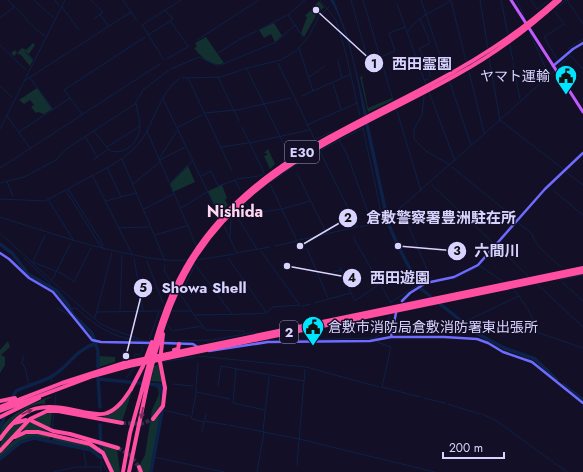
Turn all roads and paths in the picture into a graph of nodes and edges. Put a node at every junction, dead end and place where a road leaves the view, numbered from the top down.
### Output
1 (511, 0) edge
2 (556, 0) edge
3 (560, 0) edge
4 (583, 43) edge
5 (553, 66) junction
6 (583, 112) edge
7 (583, 153) edge
8 (0, 253) edge
9 (583, 268) edge
10 (583, 272) edge
11 (177, 292) junction
12 (402, 301) dead end
13 (396, 313) dead end
14 (164, 314) junction
15 (391, 337) junction
16 (179, 344) junction
17 (198, 347) junction
18 (202, 350) junction
19 (152, 356) junction
20 (64, 384) junction
21 (144, 391) junction
22 (0, 402) edge
23 (583, 404) edge
24 (0, 407) edge
25 (58, 409) junction
26 (0, 411) edge
27 (1, 416) edge
28 (96, 416) junction
29 (153, 419) tunnel mouth
30 (26, 420) dead end
31 (32, 422) dead end
32 (122, 423) tunnel mouth
33 (1, 437) edge
34 (118, 448) tunnel mouth
35 (1, 449) edge
36 (139, 467) tunnel mouth
37 (112, 472) edge
38 (123, 472) edge
39 (129, 472) edge
40 (141, 472) edge

1 - 5 main road
2 - 14 highway, E30, bridge
3 - 11 highway, E30, bridge
4 - 5 main road
5 - 6 main road
7 - 12 main road
8 - 16 main road
9 - 17 highway, 2
10 - 18 highway, 2
11 - 21 highway, E30, bridge
11 - 29 highway, bridge
13 - 15 main road
14 - 21 highway, E30, bridge
14 - 28 highway, bridge
15 - 18 main road
15 - 23 main road
16 - 17 main road
16 - 19 highway
17 - 18 main road
17 - 19 highway, 2
18 - 20 highway, 2
19 - 20 highway, 2
20 - 22 highway
20 - 24 highway, 2
20 - 26 highway, 2
20 - 27 highway
21 - 38 highway, E30
21 -> 39 highway, E30
25 - 28 highway
25 - 28 highway
33 -> 25 highway
25 - 35 highway
28 - 32 highway
30 - 33 highway
31 - 34 highway
35 - 37 highway
36 - 40 highway

